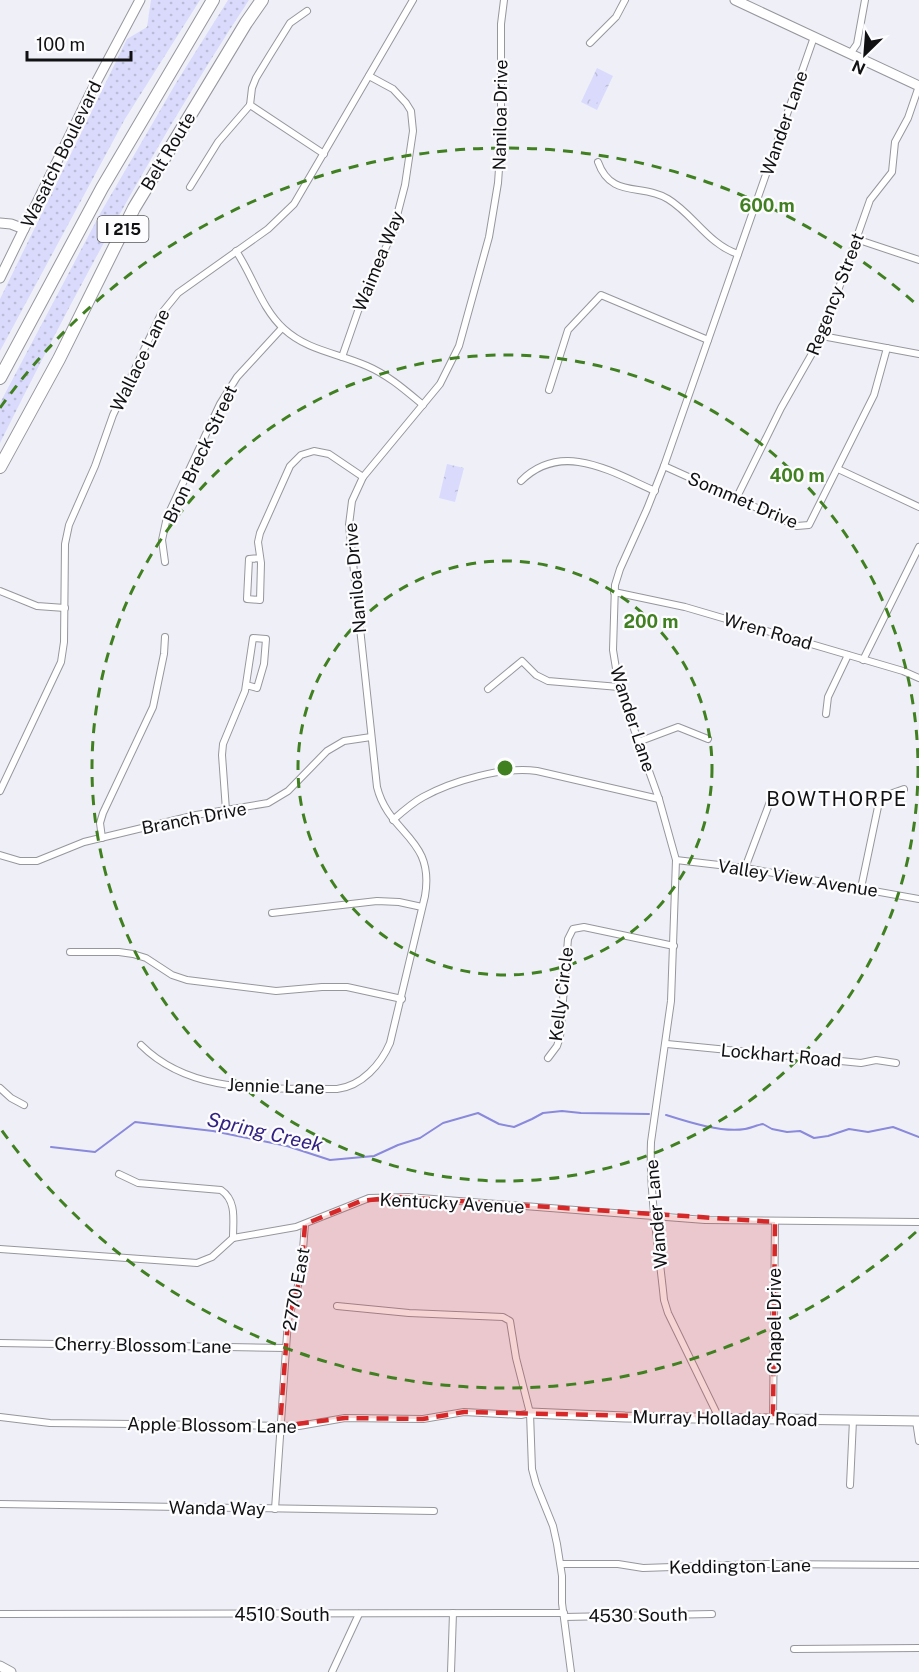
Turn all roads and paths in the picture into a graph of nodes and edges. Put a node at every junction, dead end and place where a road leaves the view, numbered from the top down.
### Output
1 (140, 0) edge
2 (213, 0) edge
3 (262, 0) edge
4 (413, 0) edge
5 (504, 0) edge
6 (625, 0) edge
7 (735, 0) edge
8 (865, 0) edge
9 (307, 11) dead end
10 (814, 37) junction
11 (590, 43) dead end
12 (850, 54) junction
13 (369, 76) junction
14 (919, 86) edge
15 (250, 105) junction
16 (324, 154) junction
17 (598, 162) dead end
18 (190, 187) dead end
19 (0, 223) edge
20 (24, 229) junction
21 (856, 239) junction
22 (236, 251) junction
23 (738, 254) junction
24 (919, 260) edge
25 (0, 278) edge
26 (282, 328) junction
27 (822, 336) junction
28 (708, 340) junction
29 (887, 348) junction
30 (919, 354) edge
31 (342, 357) junction
32 (0, 378) edge
33 (549, 390) dead end
34 (423, 405) junction
35 (664, 466) junction
36 (0, 467) edge
37 (838, 470) junction
38 (363, 477) junction
39 (521, 480) dead end
40 (655, 491) junction
41 (736, 499) junction
42 (919, 507) edge
43 (919, 547) edge
44 (260, 558) junction
45 (165, 562) dead end
46 (0, 591) edge
47 (614, 592) junction
48 (64, 608) junction
49 (165, 637) dead end
50 (848, 655) junction
51 (863, 660) junction
52 (919, 678) edge
53 (619, 687) junction
54 (246, 688) junction
55 (488, 689) dead end
56 (826, 714) dead end
57 (371, 736) junction
58 (708, 739) dead end
59 (638, 742) junction
60 (904, 789) dead end
61 (0, 791) edge
62 (659, 799) junction
63 (771, 799) dead end
64 (226, 810) junction
65 (393, 820) junction
66 (102, 838) junction
67 (0, 855) edge
68 (676, 860) junction
69 (745, 868) junction
70 (861, 888) junction
71 (919, 899) edge
72 (422, 907) junction
73 (272, 913) dead end
74 (674, 946) junction
75 (70, 952) dead end
76 (402, 999) junction
77 (667, 1044) junction
78 (141, 1045) dead end
79 (548, 1058) dead end
80 (896, 1063) dead end
81 (349, 1086) joint
82 (0, 1088) edge
83 (24, 1105) dead end
84 (119, 1174) dead end
85 (654, 1216) junction
86 (775, 1222) junction
87 (919, 1222) edge
88 (305, 1224) junction
89 (233, 1238) junction
90 (0, 1250) edge
91 (337, 1306) dead end
92 (0, 1343) edge
93 (286, 1348) junction
94 (530, 1413) junction
95 (0, 1417) edge
96 (719, 1418) junction
97 (773, 1419) junction
98 (853, 1420) junction
99 (917, 1421) edge
100 (280, 1426) junction
101 (919, 1441) edge
102 (850, 1485) dead end
103 (0, 1504) edge
104 (275, 1509) junction
105 (434, 1510) dead end
106 (561, 1564) junction
107 (919, 1565) edge
108 (0, 1613) edge
109 (359, 1614) junction
110 (453, 1614) junction
111 (712, 1614) dead end
112 (564, 1615) junction
113 (919, 1648) edge
114 (794, 1649) dead end
115 (0, 1666) edge
116 (11, 1672) edge
117 (332, 1672) edge
118 (451, 1672) edge
119 (571, 1672) edge

1 - 20 street, Wasatch Boulevard
2 - 32 highway, I 215
3 - 36 highway, Belt Route / I 215
4 - 13 street, Wallace Lane
5 - 34 street, Naniloa Drive
6 - 11 street
7 - 10 street
8 - 12 street
9 - 15 street
10 - 12 street
10 - 23 street, Wander Lane
12 - 14 street
13 - 16 street, Wallace Lane
13 - 31 street, Waimea Way
14 - 21 street, Regency Street
15 - 16 street
15 - 18 street
16 - 22 street, Wallace Lane
17 - 23 street
19 - 20 street
20 - 25 street, Wasatch Boulevard
21 - 24 street
21 - 27 street, Regency Street
22 - 26 street
22 - 48 street, Wallace Lane
23 - 28 street, Wander Lane
26 - 31 street
26 - 45 street, Bron Breck Street
27 - 29 street
27 - 41 street, Regency Street
28 - 33 street
28 - 35 street, Wander Lane
29 - 30 street
29 - 37 street, Sommet Drive
31 - 34 street
34 - 38 street, Naniloa Drive
35 - 40 street, Wander Lane
35 - 41 street, Sommet Drive
37 - 41 street, Sommet Drive
37 - 42 street
38 - 44 street
38 - 57 street, Naniloa Drive
39 - 40 street
40 - 47 street, Wander Lane
43 - 51 street
44 - 44 street
46 - 48 street
47 - 50 street, Wren Road
47 - 53 street, Wander Lane
48 - 61 street, Wallace Lane
49 - 66 street
50 - 51 street, Wren Road
50 - 56 street
51 - 52 street, Wren Road
53 - 55 street
53 - 59 street, Wander Lane
54 - 54 street
54 - 64 street
57 - 64 street, Branch Drive
57 - 65 street, Naniloa Drive
58 - 59 street
59 - 62 street, Wander Lane
60 - 70 street
62 - 65 street
62 - 68 street, Wander Lane
63 - 69 street
64 - 66 street, Branch Drive
65 - 72 street, Naniloa Drive
66 - 67 street, Branch Drive
68 - 69 street, Valley View Avenue
68 - 74 street, Wander Lane
69 - 70 street, Valley View Avenue
70 - 71 street, Valley View Avenue
72 - 73 street
72 - 76 street, Naniloa Drive
74 - 77 street, Wander Lane
74 - 79 street, Kelly Circle
75 - 76 street
76 - 81 street, Naniloa Drive
77 - 80 street, Lockhart Road
77 - 85 street, Wander Lane
78 - 81 street, Jennie Lane
82 - 83 street
84 - 89 street
85 - 86 street, Kentucky Avenue
85 - 88 street, Kentucky Avenue
85 - 96 street, Wander Lane
86 - 87 street, Kentucky Avenue
86 - 97 street, Chapel Drive
88 - 89 street, Kentucky Avenue
88 - 93 street, 2770 East
89 - 90 street
91 - 94 street
92 - 93 street, Cherry Blossom Lane
93 - 100 street, 2770 East
94 - 96 street, Murray Holladay Road
94 - 100 street, Apple Blossom Lane
94 - 106 street
95 - 100 street, Apple Blossom Lane
96 - 97 street, Murray Holladay Road
97 - 98 street, Murray Holladay Road
98 - 99 street, Murray Holladay Road
98 - 102 street
99 - 101 street
100 - 104 street, 2770 East
103 - 104 street, Wanda Way
104 - 105 street, Wanda Way
106 - 107 street, Keddington Lane
106 - 112 street
108 - 109 street, 4510 South
109 - 110 street, 4510 South
109 - 117 street
110 - 112 street, 4510 South
110 - 118 street
111 - 112 street, 4530 South
112 - 119 street
113 - 114 street
115 - 116 street

